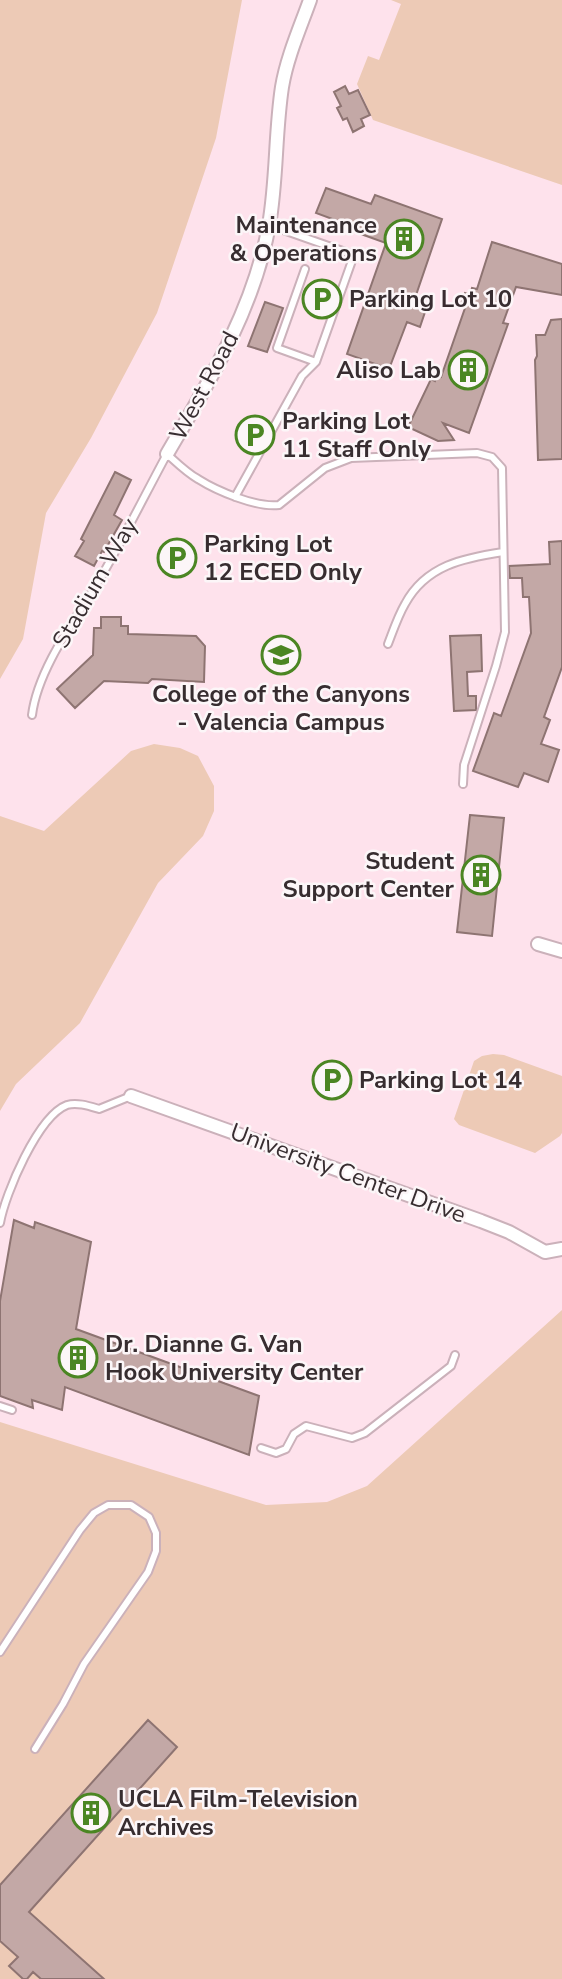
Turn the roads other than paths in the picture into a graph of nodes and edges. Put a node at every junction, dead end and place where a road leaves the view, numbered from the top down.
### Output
1 (310, 0) edge
2 (269, 225) junction
3 (305, 269) dead end
4 (316, 362) junction
5 (167, 454) junction
6 (235, 496) junction
7 (503, 552) junction
8 (388, 644) dead end
9 (32, 715) dead end
10 (463, 784) dead end
11 (538, 944) dead end
12 (562, 951) edge
13 (131, 1096) joint
14 (0, 1223) edge
15 (562, 1249) edge
16 (455, 1355) dead end
17 (0, 1406) edge
18 (12, 1410) dead end
19 (261, 1448) dead end
20 (0, 1652) edge
21 (35, 1749) dead end

1 - 2 street, West Road
2 - 4 lane
2 - 5 street, West Road
3 - 4 lane
4 - 6 lane
5 - 6 lane, West Road
5 - 9 lane, Stadium Way
6 - 7 lane, West Road
7 - 8 lane
7 - 10 lane
11 - 12 street
13 - 14 lane
13 - 15 street, University Center Drive
16 - 19 lane
17 - 18 lane
20 - 21 lane

